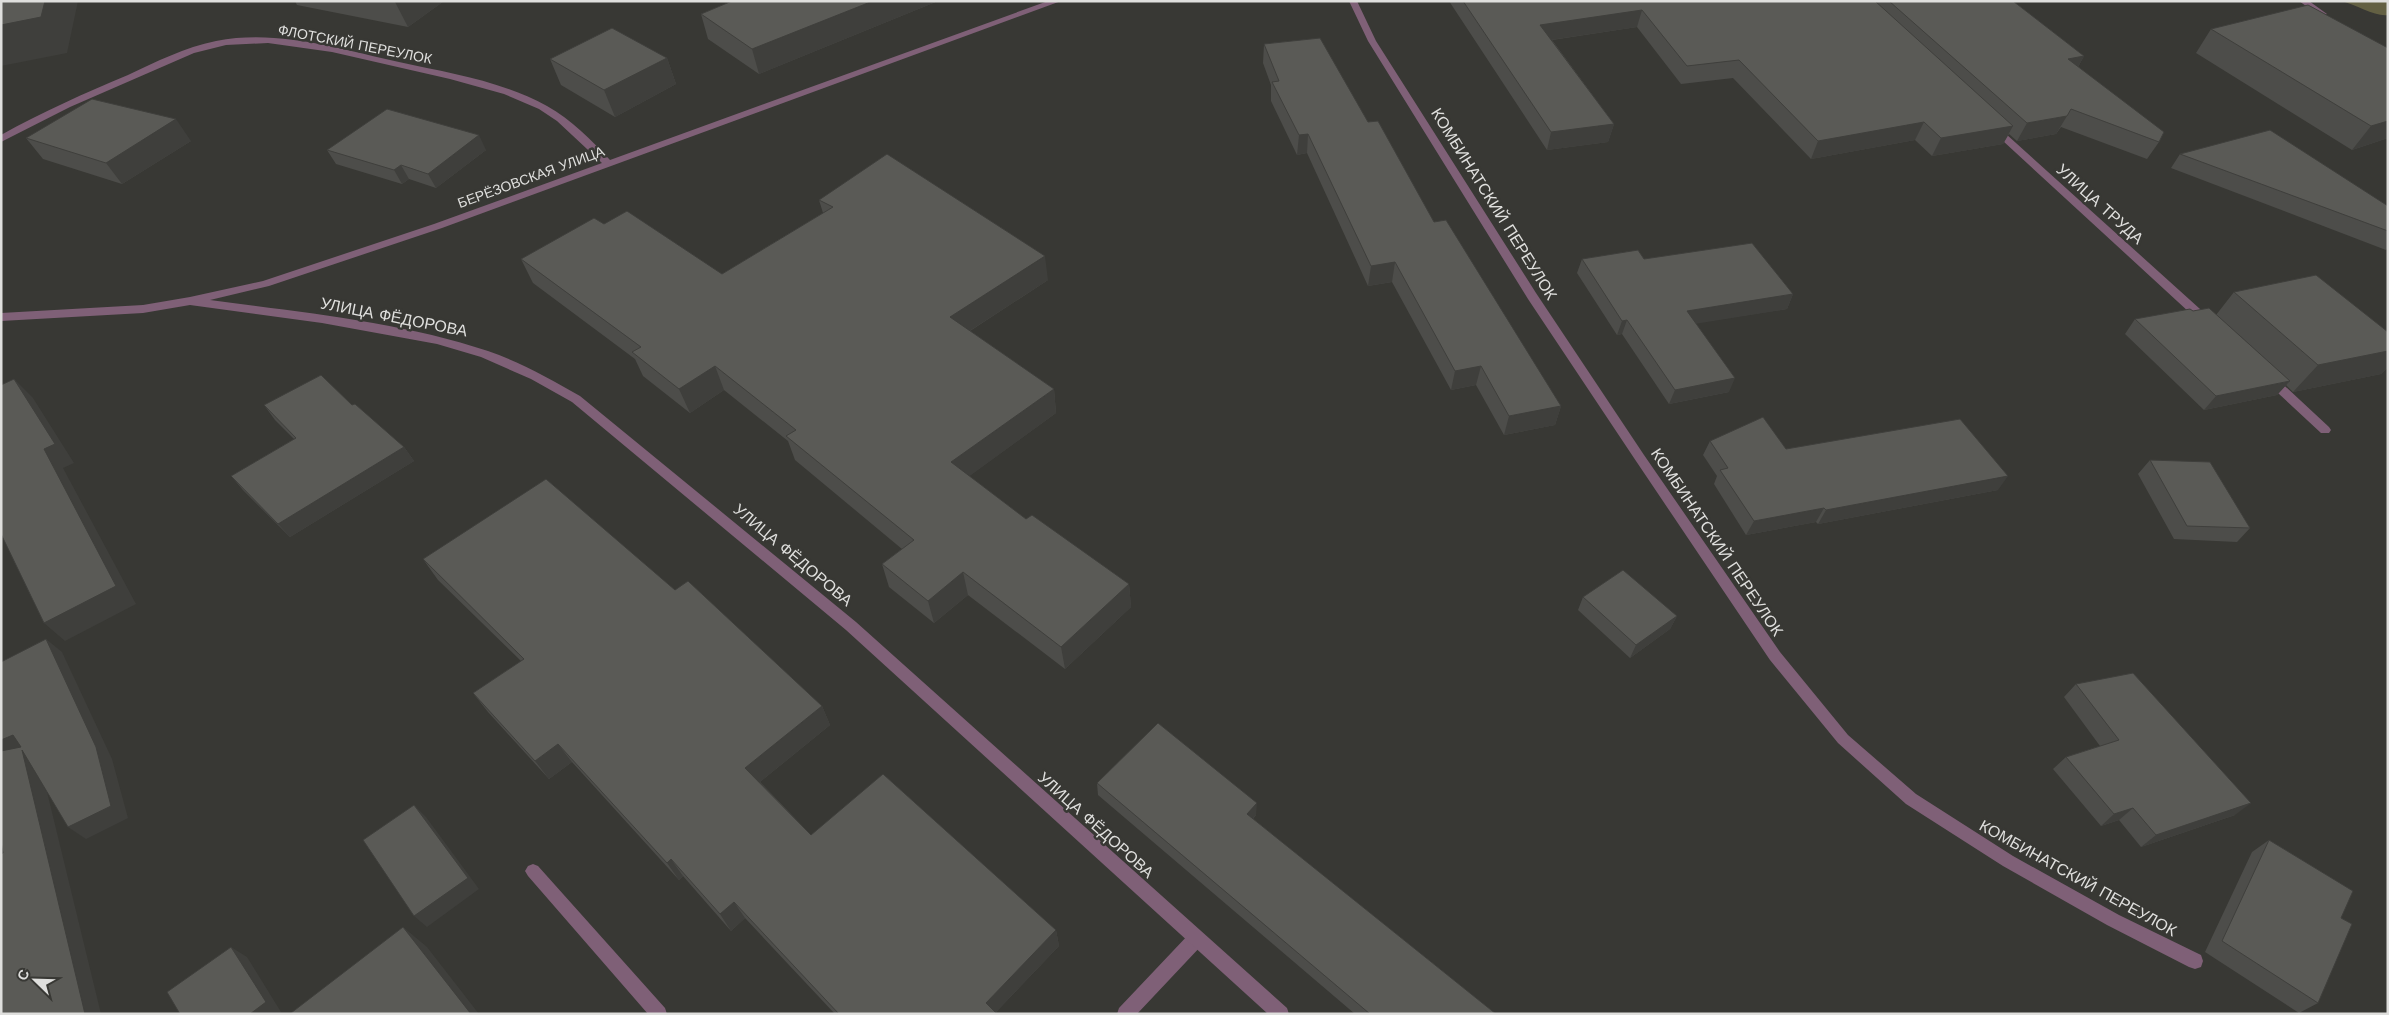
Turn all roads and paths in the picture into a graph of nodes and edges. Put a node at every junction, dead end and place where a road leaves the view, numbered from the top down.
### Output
1 (1057, 1) edge
2 (1353, 1) edge
3 (2303, 1) edge
4 (2334, 21) edge
5 (1987, 122) edge
6 (1, 138) edge
7 (608, 163) junction
8 (190, 301) junction
9 (1, 317) edge
10 (2215, 329) edge
11 (2259, 369) edge
12 (2325, 430) dead end
13 (533, 871) dead end
14 (1196, 940) junction
15 (2195, 961) dead end
16 (659, 1014) edge
17 (1125, 1014) edge
18 (1281, 1014) edge

1 - 7 street, БЕРЁЗОВСКАЯ УЛИЦА
2 - 15 street, КОМБИНАТСКИЙ ПЕРЕУЛОК
3 - 4 street
5 - 10 street, УЛИЦА ТРУДА
6 - 7 street, ФЛОТСКИЙ ПЕРЕУЛОК
7 - 8 street, БЕРЁЗОВСКАЯ УЛИЦА
8 - 9 street, БЕРЁЗОВСКАЯ УЛИЦА
8 - 14 street, УЛИЦА ФЁДОРОВА
11 - 12 street
13 - 16 street
14 - 17 street
14 - 18 street, УЛИЦА ФЁДОРОВА

